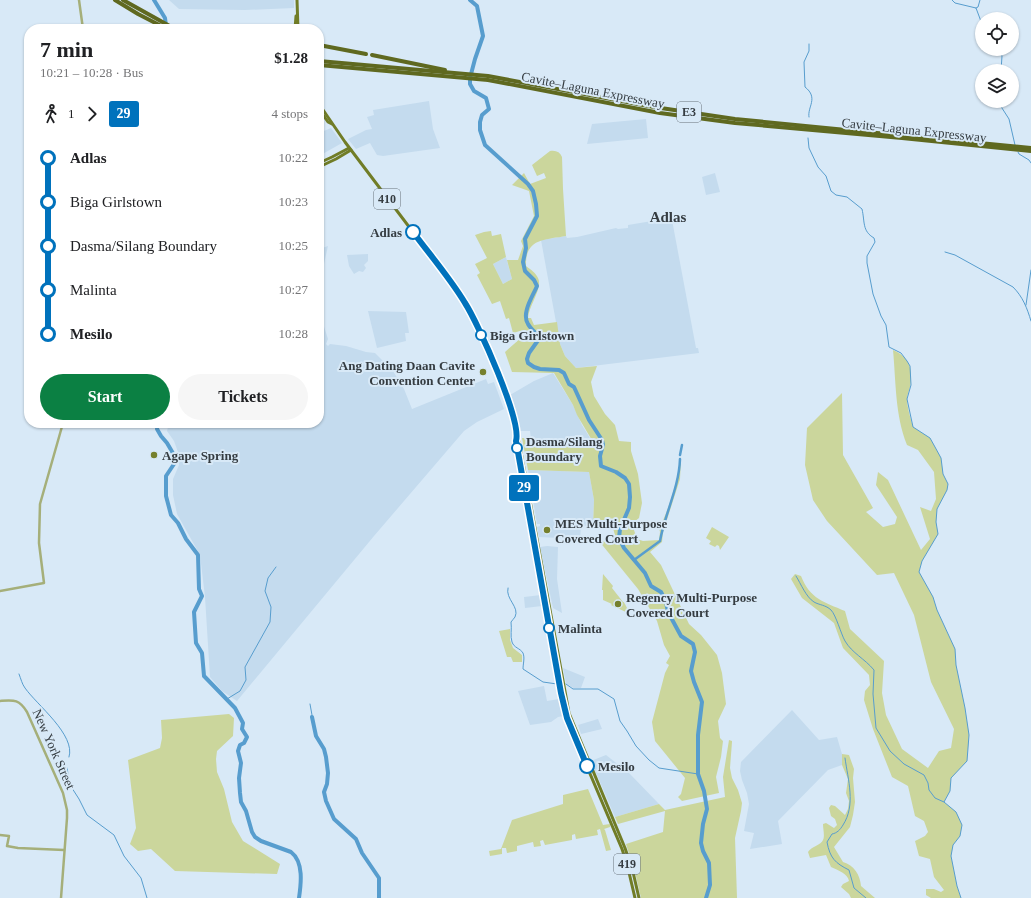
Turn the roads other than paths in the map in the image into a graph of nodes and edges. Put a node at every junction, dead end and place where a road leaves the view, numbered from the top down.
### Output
1 (79, 0) edge
2 (115, 0) edge
3 (123, 0) edge
4 (296, 0) edge
5 (83, 24) edge
6 (157, 24) edge
7 (161, 24) edge
8 (296, 24) edge
9 (324, 46) edge
10 (366, 54) dead end
11 (372, 55) dead end
12 (324, 62) edge
13 (324, 65) edge
14 (465, 76) junction
15 (324, 111) edge
16 (324, 116) edge
17 (332, 124) junction
18 (345, 142) junction
19 (1022, 148) junction
20 (1031, 148) edge
21 (350, 149) junction
22 (1031, 151) edge
23 (341, 154) junction
24 (354, 155) junction
25 (324, 161) edge
26 (324, 164) edge
27 (62, 428) edge
28 (517, 438) joint
29 (0, 591) edge
30 (0, 701) edge
31 (0, 835) edge
32 (619, 837) junction
33 (64, 850) junction
34 (61, 898) edge
35 (635, 898) edge
36 (639, 898) edge

1 - 5 street
2 - 6 highway
3 - 7 highway
4 - 8 main road
9 - 10 highway
11 - 14 highway
12 - 14 highway, Cavite–Laguna Expressway / E3
13 - 14 highway, Cavite–Laguna Expressway / E3
14 - 19 highway, Cavite–Laguna Expressway / E3
15 - 17 main road, 410
16 - 17 main road, 410
17 - 18 main road, 410
18 - 21 main road, 410
18 - 23 main road
19 - 20 highway, Cavite–Laguna Expressway / E3
19 - 22 highway, Cavite–Laguna Expressway / E3
21 - 23 main road
21 - 24 main road, 410
23 - 24 main road
23 - 25 main road
23 - 26 main road
24 - 28 main road, 410
27 - 29 street
28 - 32 main road, 419
30 - 33 street, New York Street
31 - 33 street
32 - 35 main road, 419
32 - 36 main road, 419
33 - 34 street, New York Street

